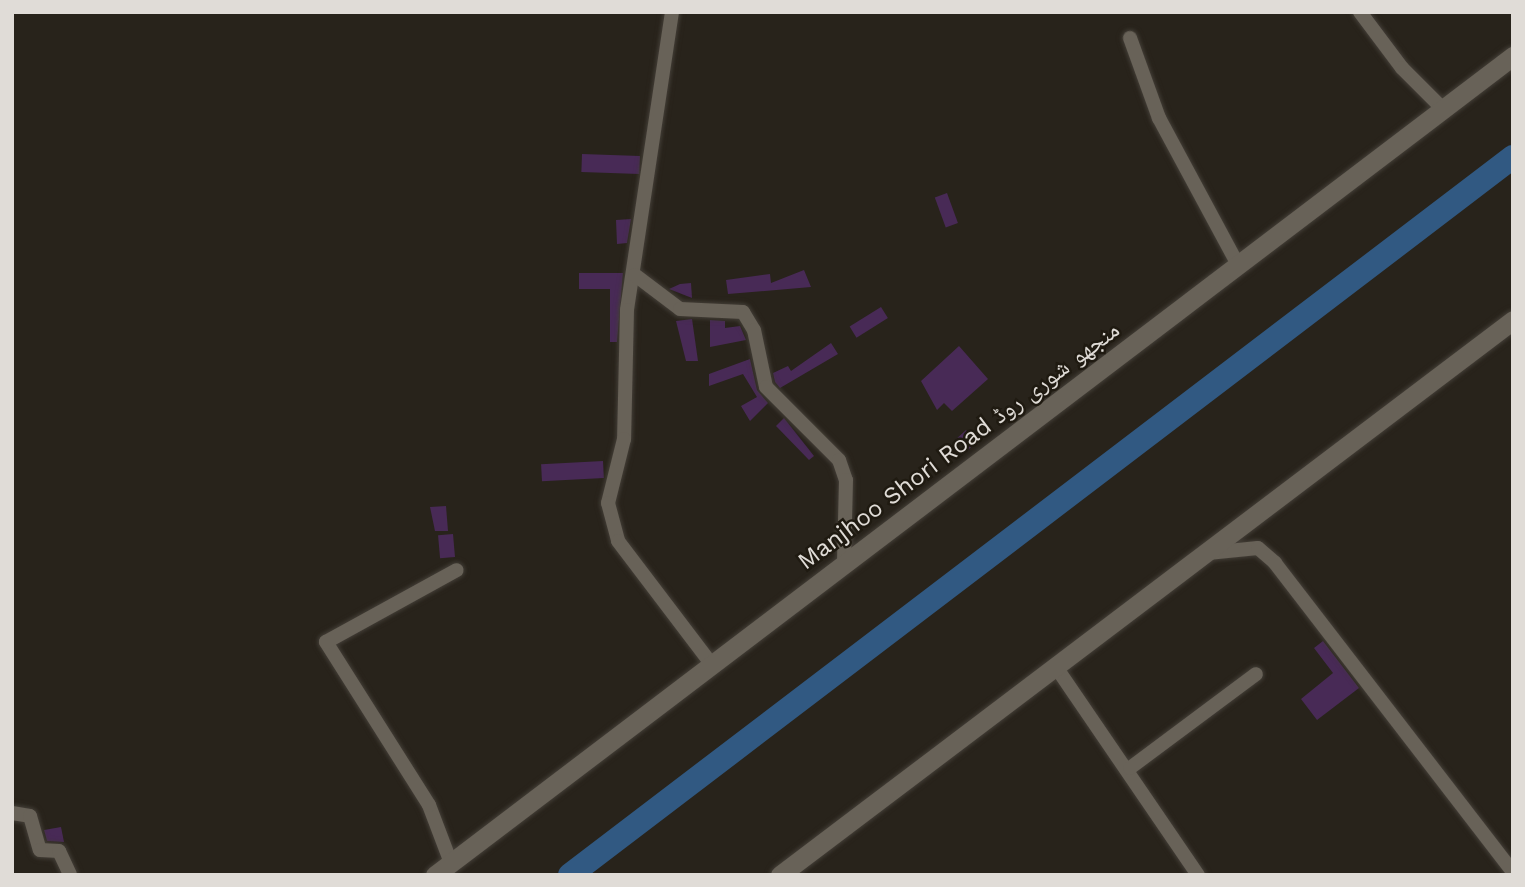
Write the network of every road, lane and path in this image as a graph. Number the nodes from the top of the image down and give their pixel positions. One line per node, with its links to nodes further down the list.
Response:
1 (672, 12): 7 (street)
2 (1360, 12): 5 (street)
3 (1130, 38): 6 (street)
4 (1513, 56): 5 (street, Manjhoo Shori Road منجھو شوری روڈ)
5 (1443, 109): 6 (street, Manjhoo Shori Road منجھو شوری روڈ)
6 (1238, 265): 10 (street, Manjhoo Shori Road منجھو شوری روڈ)
7 (635, 275): 10 (street); 12 (street)
8 (1513, 320): 9 (street)
9 (1204, 555): 13 (street); 18 (street)
10 (844, 564): 12 (street, Manjhoo Shori Road منجھو شوری روڈ)
11 (457, 570): 17 (street)
12 (712, 664): 17 (street, Manjhoo Shori Road منجھو شوری روڈ)
13 (1056, 667): 15 (street); 21 (street)
14 (1256, 674): 15 (street)
15 (1130, 768): 22 (street)
16 (12, 813): 19 (street)
17 (451, 863): 20 (street, Manjhoo Shori Road منجھو شوری روڈ)
18 (1513, 872)
19 (70, 875)
20 (435, 875)
21 (780, 875)
22 (1198, 875)

